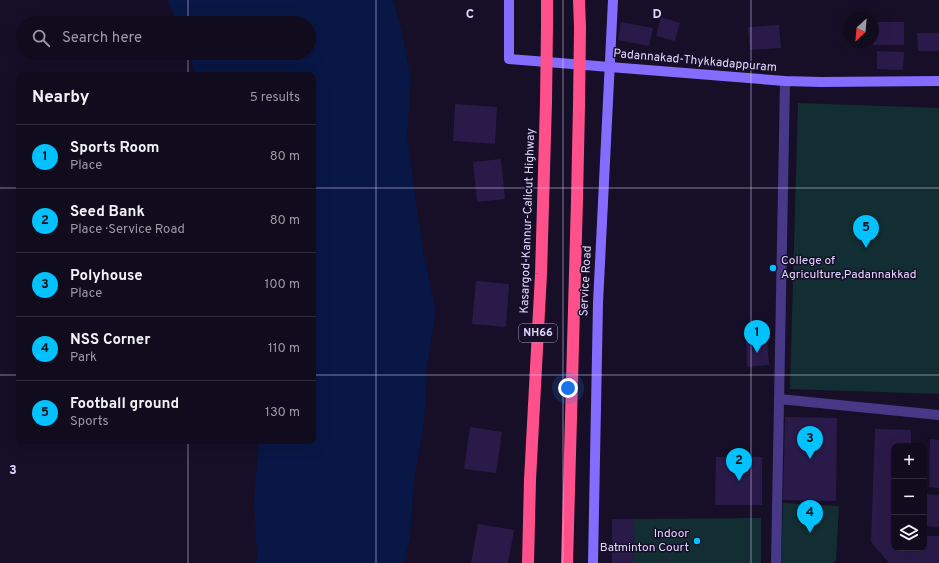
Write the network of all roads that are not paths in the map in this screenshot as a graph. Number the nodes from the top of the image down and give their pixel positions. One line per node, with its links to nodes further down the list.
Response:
1 (509, 0): 5 (street, Padannakad-Thykkadappuram)
2 (547, 0): 10 (highway, Kasargod-Kannur-Calicut Highway / NH66, bridge)
3 (579, 0): 11 (highway, NH66, bridge)
4 (613, 0): 5 (street, Service Road)
5 (610, 66): 6 (street, Padannakad-Thykkadappuram); 12 (street, Service Road)
6 (785, 81): 7 (street, Padannakad-Thykkadappuram); 8 (street)
7 (939, 81)
8 (779, 399): 9 (street); 13 (street)
9 (939, 415)
10 (528, 563)
11 (567, 563)
12 (593, 563)
13 (776, 563)

